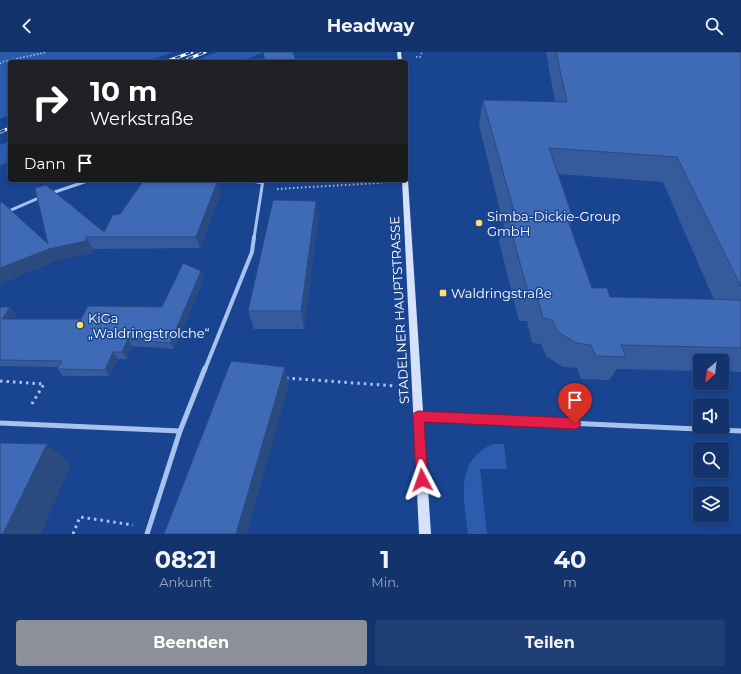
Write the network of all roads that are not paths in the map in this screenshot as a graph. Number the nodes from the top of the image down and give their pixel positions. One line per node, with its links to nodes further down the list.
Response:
1 (84, 182): 4 (street)
2 (262, 182): 7 (street)
3 (405, 182): 5 (main road, STADELNER HAUPTSTRASSE)
4 (0, 215)
5 (418, 416): 8 (street); 10 (main road, STADELNER HAUPTSTRASSE)
6 (0, 423): 7 (street)
7 (180, 431): 9 (street)
8 (741, 431)
9 (147, 534)
10 (425, 534)

